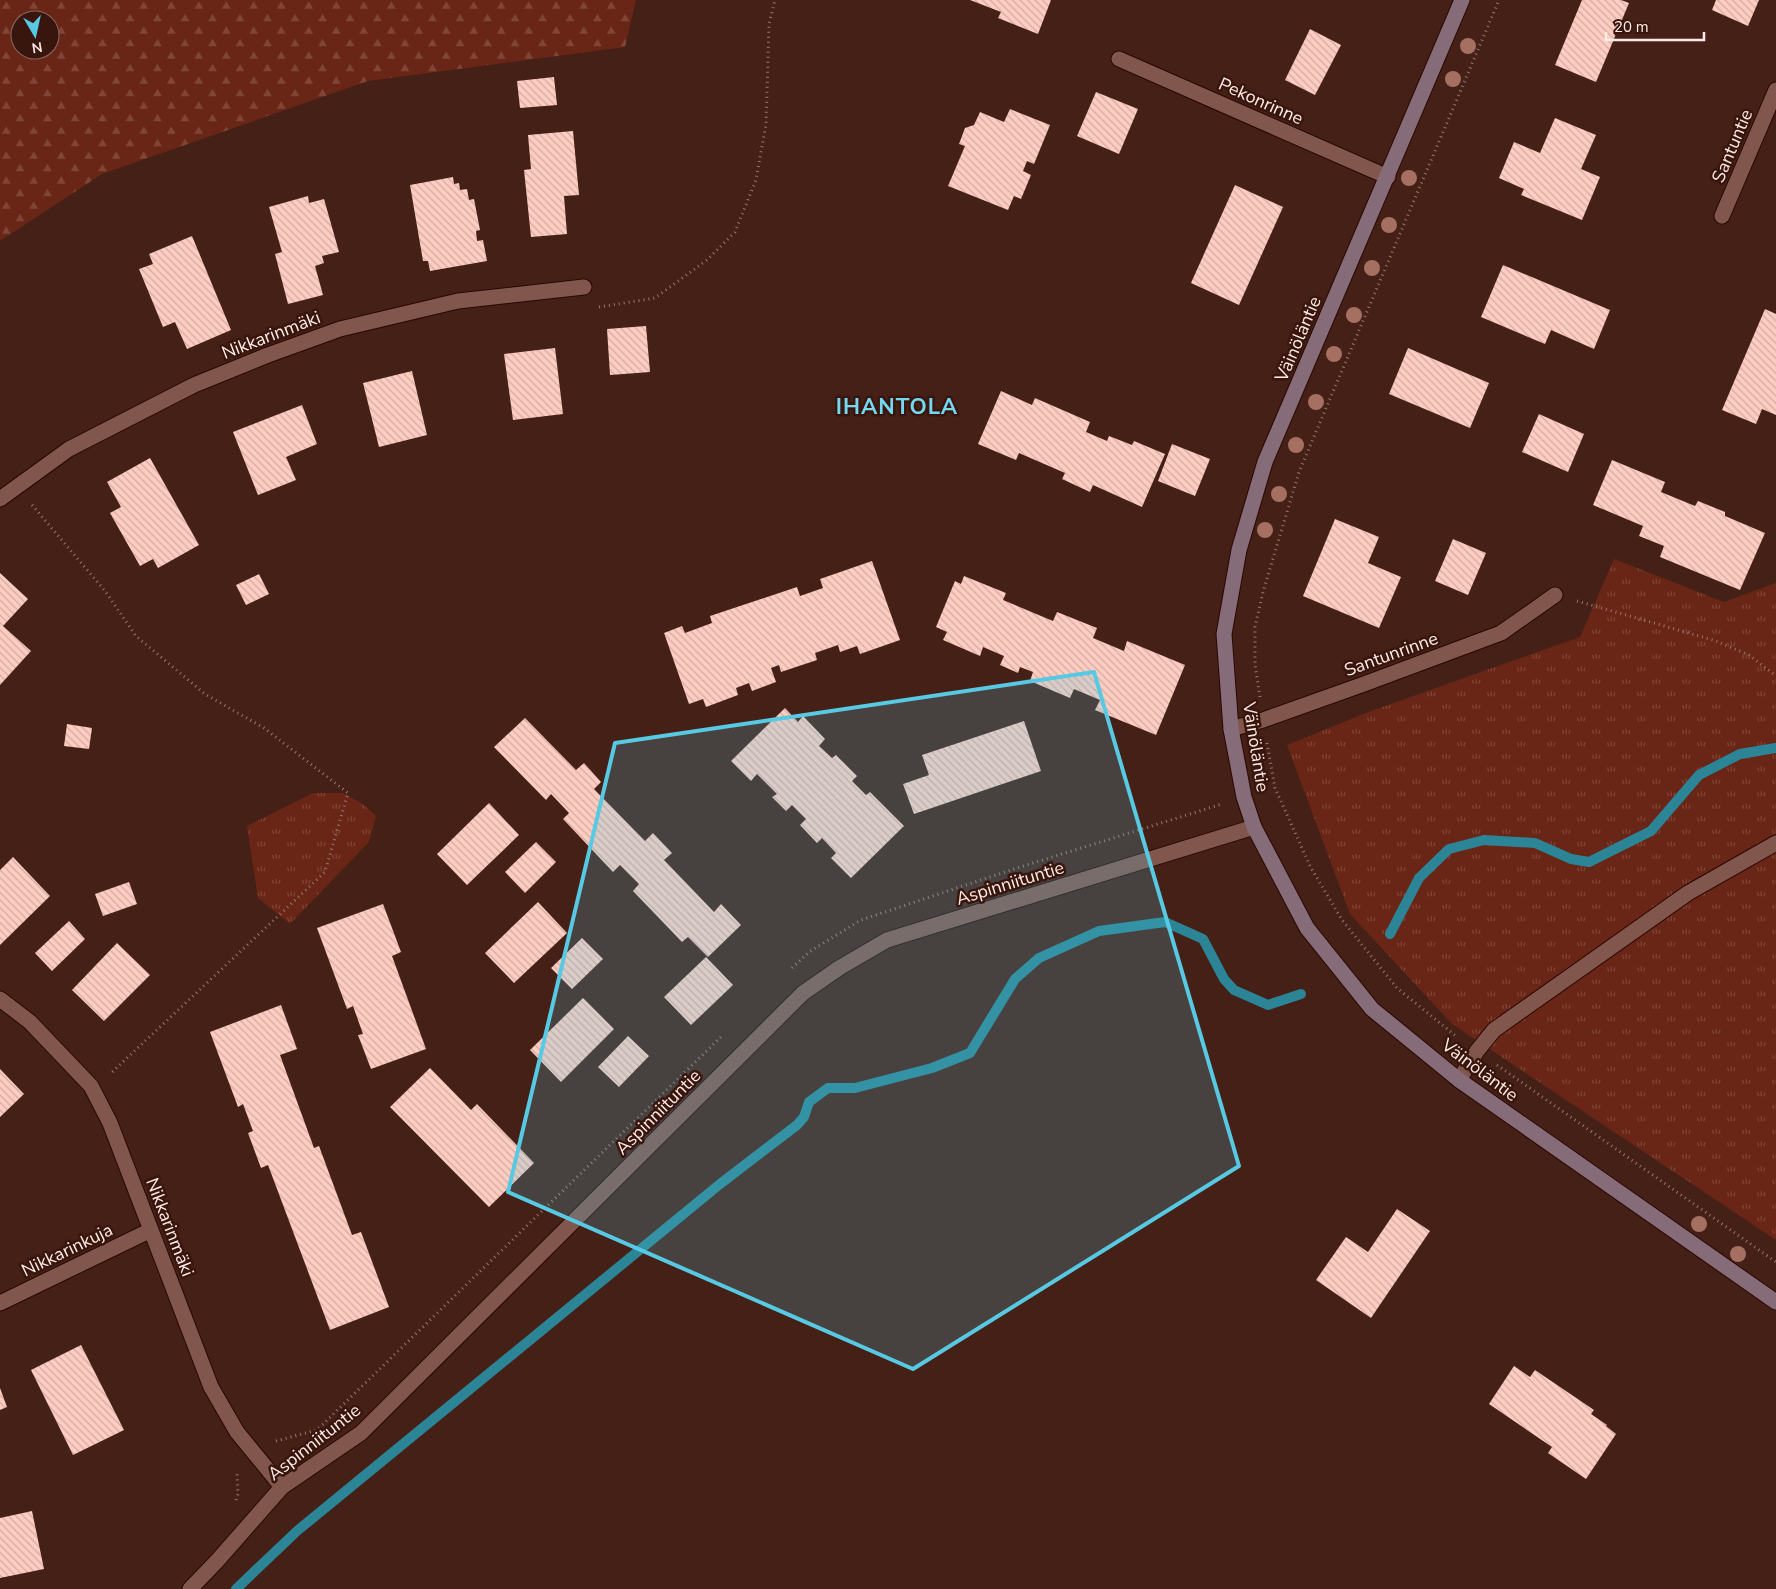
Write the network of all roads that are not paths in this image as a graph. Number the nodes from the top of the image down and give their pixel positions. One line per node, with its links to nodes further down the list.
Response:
1 (1462, 0): 4 (street, Väinöläntie)
2 (1120, 60): 4 (street, Pekonrinne)
3 (1776, 90): 5 (street, Santuntie)
4 (1388, 177): 9 (street, Väinöläntie)
5 (1722, 216)
6 (584, 287): 7 (street, Nikkarinmäki)
7 (0, 499)
8 (1555, 595): 9 (street, Santunrinne)
9 (1231, 729): 10 (street, Väinöläntie)
10 (1254, 827): 13 (street, Väinöläntie); 17 (street, Aspinniituntie)
11 (1776, 843): 13 (street)
12 (0, 999): 14 (street, Nikkarinmäki)
13 (1458, 1080): 15 (street, Väinöläntie)
14 (151, 1230): 16 (street, Nikkarinkuja); 17 (street, Nikkarinmäki)
15 (1776, 1302)
16 (0, 1303)
17 (282, 1487): 18 (street, Aspinniituntie)
18 (190, 1589)

